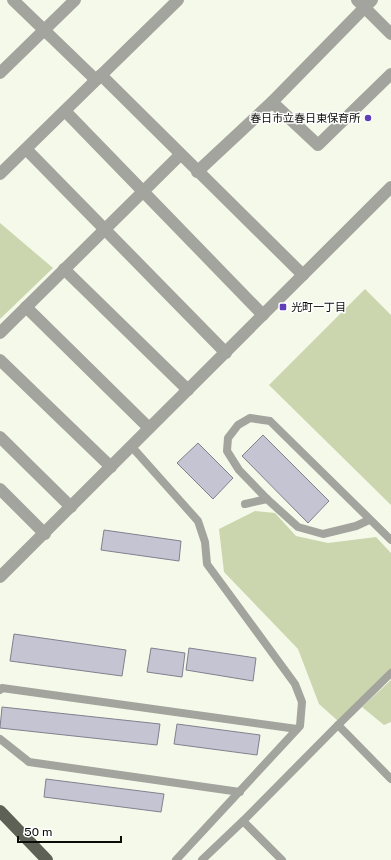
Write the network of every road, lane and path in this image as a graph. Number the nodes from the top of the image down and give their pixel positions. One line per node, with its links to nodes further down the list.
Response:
1 (13, 0): 5 (street)
2 (75, 0): 5 (street)
3 (178, 0): 9 (street)
4 (365, 2): 6 (street); 10 (street)
5 (44, 31): 7 (street); 9 (street)
6 (391, 34)
7 (0, 73)
8 (391, 74): 10 (street)
9 (99, 78): 11 (street); 13 (street)
10 (272, 102): 14 (street)
11 (65, 110): 12 (street); 17 (street)
12 (26, 149): 15 (street); 18 (street)
13 (180, 155): 14 (street); 17 (street)
14 (197, 172): 20 (street)
15 (0, 174)
16 (391, 187): 20 (street)
17 (142, 191): 18 (street); 22 (street)
18 (104, 229): 19 (street); 24 (street)
19 (64, 269): 21 (street); 26 (street)
20 (303, 275): 22 (street)
21 (26, 307): 23 (street); 27 (street)
22 (263, 315): 24 (street)
23 (0, 333)
24 (226, 353): 26 (street)
25 (0, 360): 30 (street)
26 (188, 390): 27 (street)
27 (150, 428): 29 (street)
28 (0, 437): 34 (street)
29 (132, 447): 30 (street); 42 (lane)
30 (111, 467): 34 (street)
31 (0, 489): 36 (street)
32 (267, 499): 33 (lane); 35 (lane); 35 (lane)
33 (245, 504)
34 (71, 507): 36 (street)
35 (369, 520): 37 (lane)
36 (45, 534): 38 (street)
37 (391, 540)
38 (0, 577)
39 (391, 674): 41 (lane)
40 (0, 690): 42 (lane)
41 (338, 726): 44 (lane); 47 (lane)
42 (298, 729): 45 (lane)
43 (0, 739): 45 (lane)
44 (391, 779)
45 (240, 792): 49 (lane)
46 (0, 811): 48 (main road)
47 (243, 821): 50 (lane); 51 (lane)
48 (47, 860)
49 (176, 860)
50 (202, 860)
51 (282, 860)

